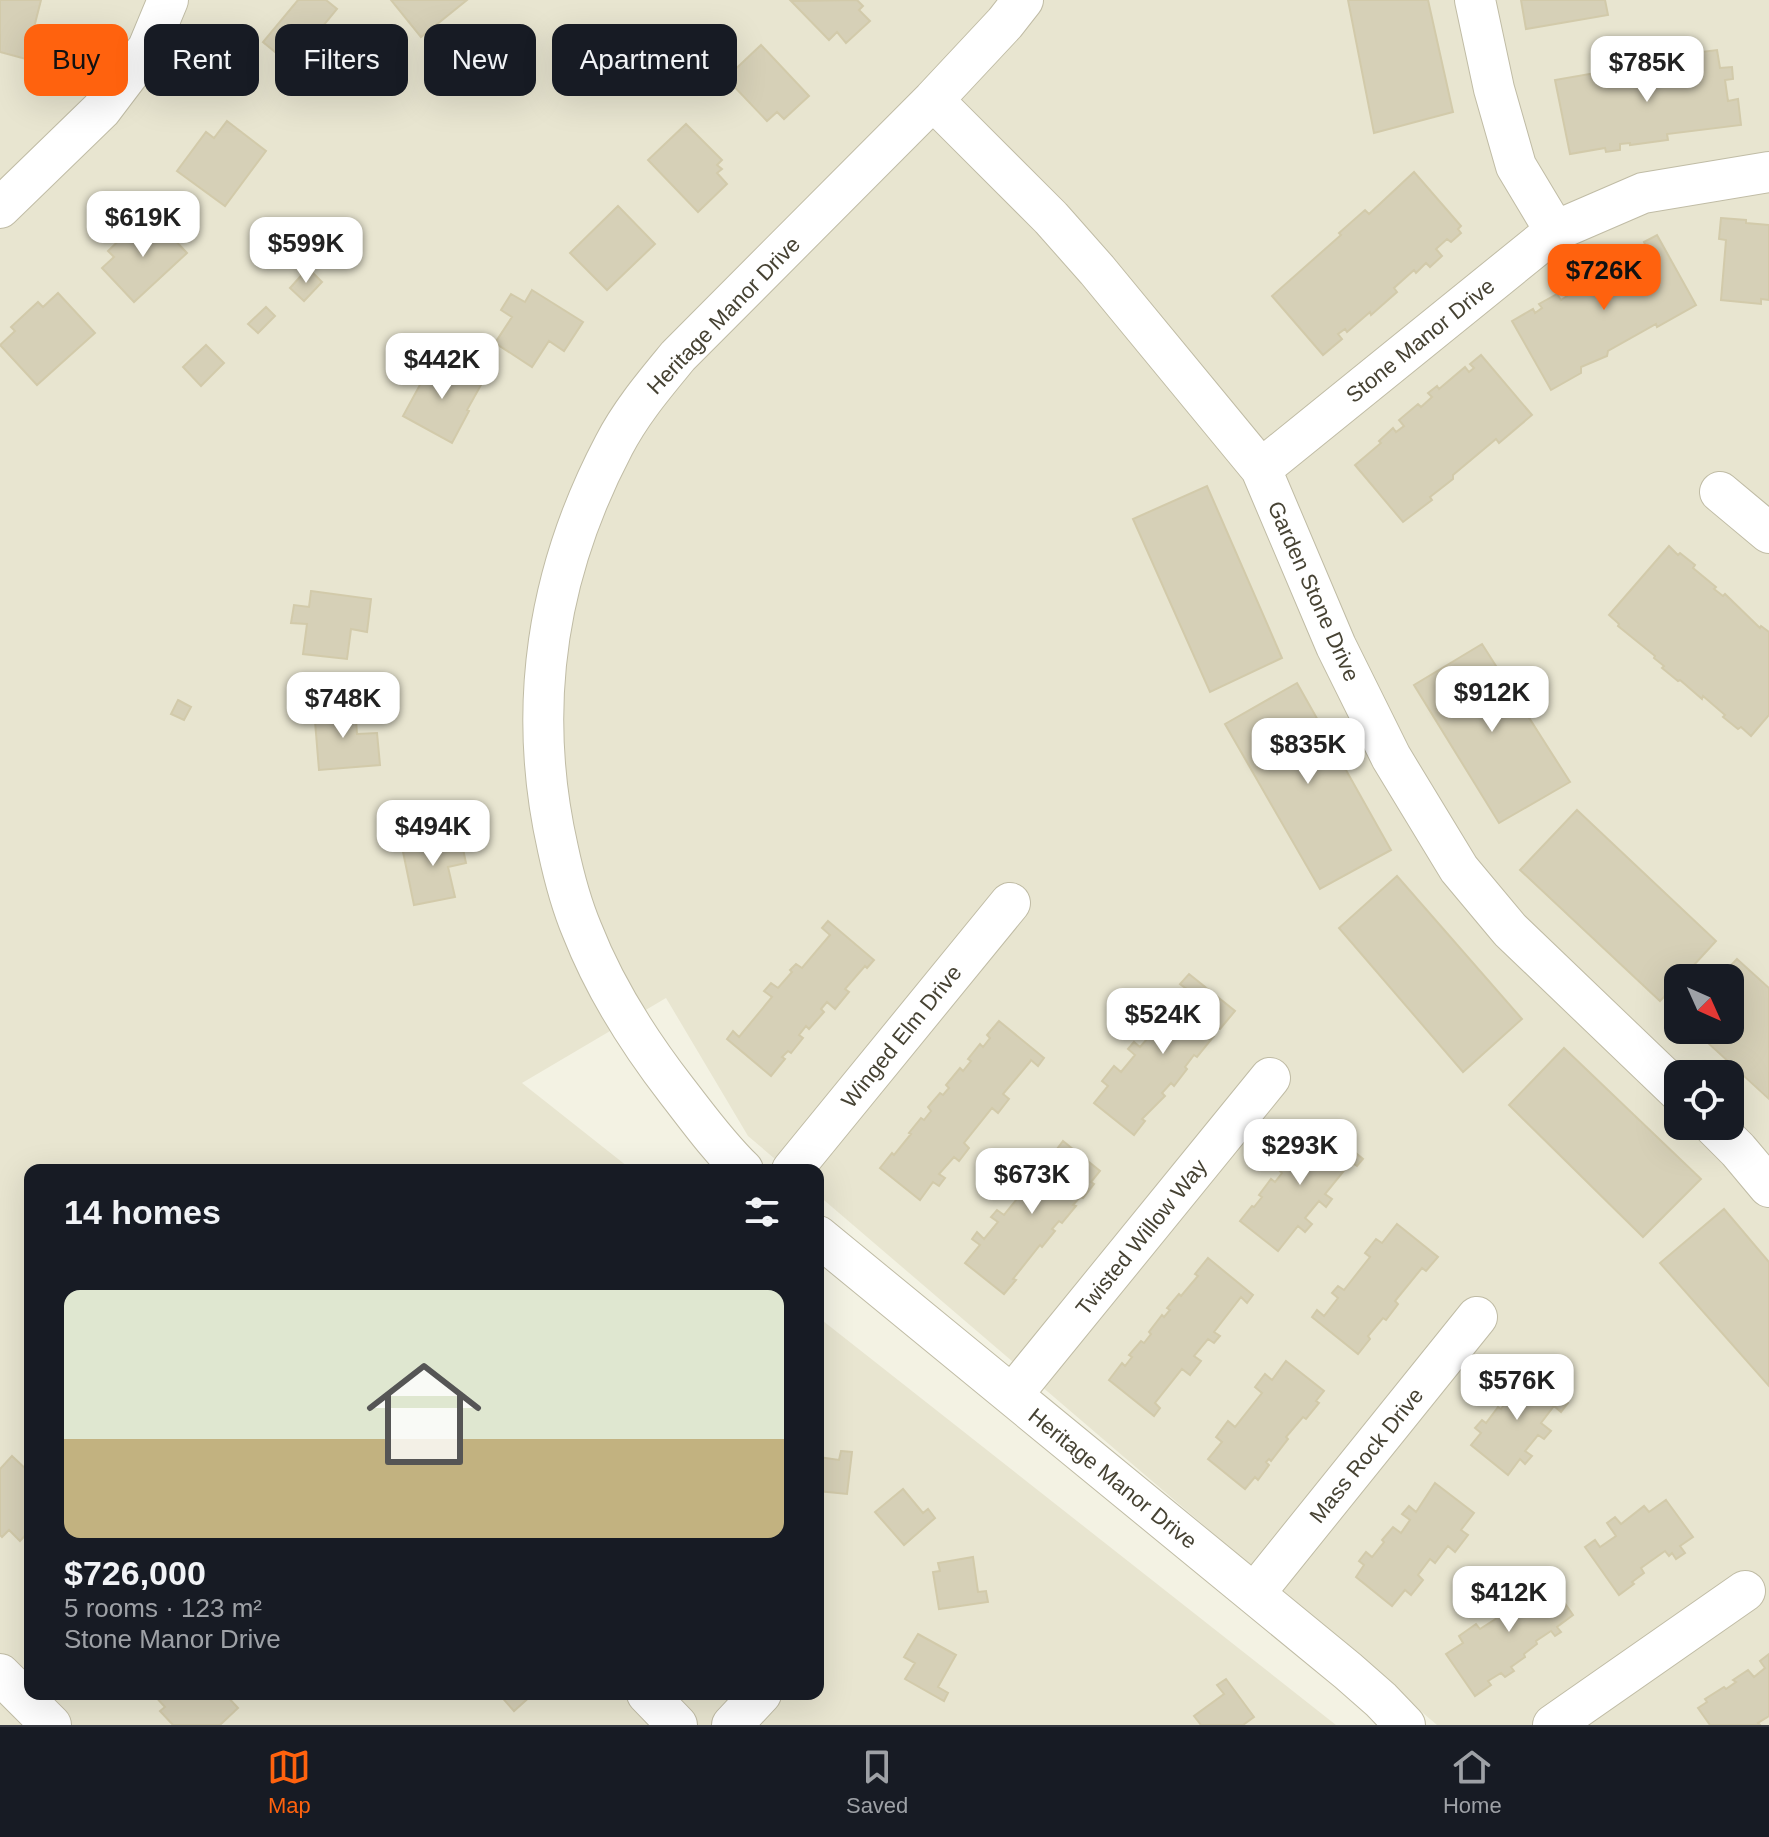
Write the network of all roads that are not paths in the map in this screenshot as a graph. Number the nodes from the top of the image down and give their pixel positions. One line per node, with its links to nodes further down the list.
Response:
1 (168, 0): 6 (street)
2 (1023, 0): 4 (street, Heritage Manor Drive)
3 (1475, 0): 7 (street)
4 (933, 100): 8 (street, Garden Stone Drive); 15 (street, Heritage Manor Drive)
5 (1769, 172): 7 (street, Stone Manor Drive)
6 (0, 208)
7 (1555, 231): 8 (street, Stone Manor Drive)
8 (1261, 469): 13 (street, Garden Stone Drive)
9 (1720, 492): 10 (street)
10 (1769, 533)
11 (1010, 903): 16 (street, Winged Elm Drive)
12 (1270, 1078): 20 (street, Twisted Willow Way)
13 (1664, 1078)
14 (1728, 1140): 17 (street)
15 (725, 1164)
16 (797, 1164)
17 (1769, 1187)
18 (824, 1241): 20 (street, Heritage Manor Drive)
19 (1477, 1317): 22 (street, Mass Rock Drive)
20 (1012, 1395): 22 (street, Heritage Manor Drive)
21 (1745, 1591): 32 (street)
22 (1254, 1594): 28 (street, Heritage Manor Drive)
23 (0, 1674): 24 (street)
24 (24, 1698)
25 (26, 1700): 29 (street)
26 (653, 1700): 30 (street)
27 (755, 1700): 31 (street)
28 (1381, 1717)
29 (51, 1725)
30 (677, 1725)
31 (732, 1725)
32 (1553, 1725)

